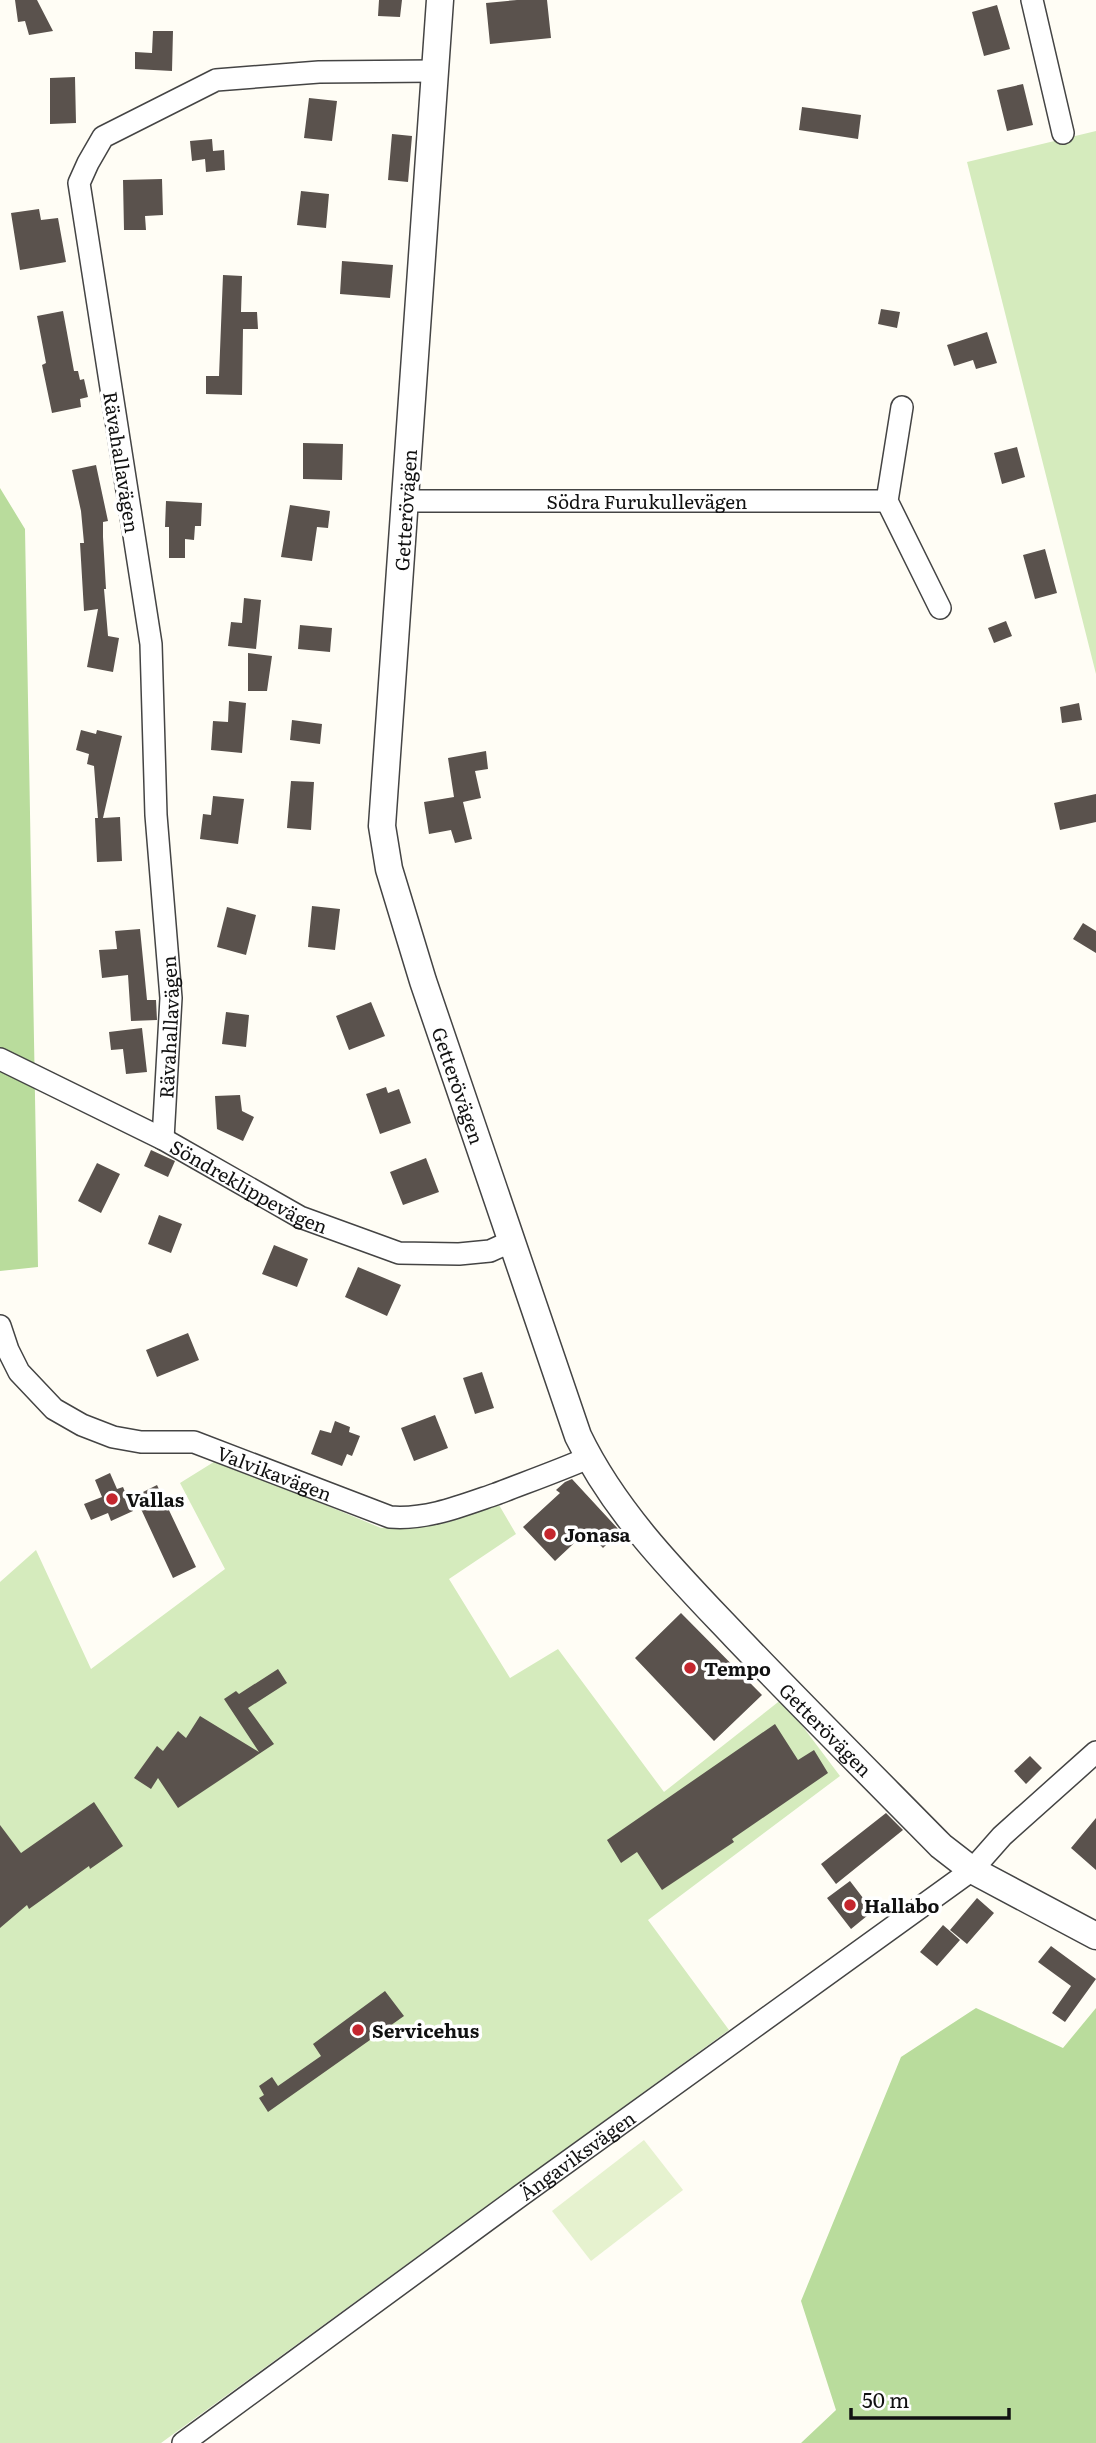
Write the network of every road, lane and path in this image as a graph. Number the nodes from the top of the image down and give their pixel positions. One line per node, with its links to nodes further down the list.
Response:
1 (440, 0): 3 (street, Getterövägen)
2 (1032, 0): 4 (street)
3 (435, 71): 6 (street, Getterövägen); 10 (street, Rävahallavägen)
4 (1063, 133)
5 (902, 407): 7 (street)
6 (405, 501): 7 (street, Södra Furukullevägen); 11 (street, Getterövägen)
7 (887, 501): 8 (street)
8 (940, 608)
9 (0, 1059): 10 (street, Söndreklippevägen)
10 (163, 1139): 11 (street, Söndreklippevägen)
11 (512, 1241): 13 (street, Getterövägen)
12 (0, 1326): 13 (street, Valvikavägen)
13 (588, 1458): 15 (street, Getterövägen)
14 (1096, 1752): 15 (street, Ängaviksvägen)
15 (972, 1870): 16 (street, Getterövägen); 17 (street, Ängaviksvägen)
16 (1096, 1936)
17 (183, 2443)

